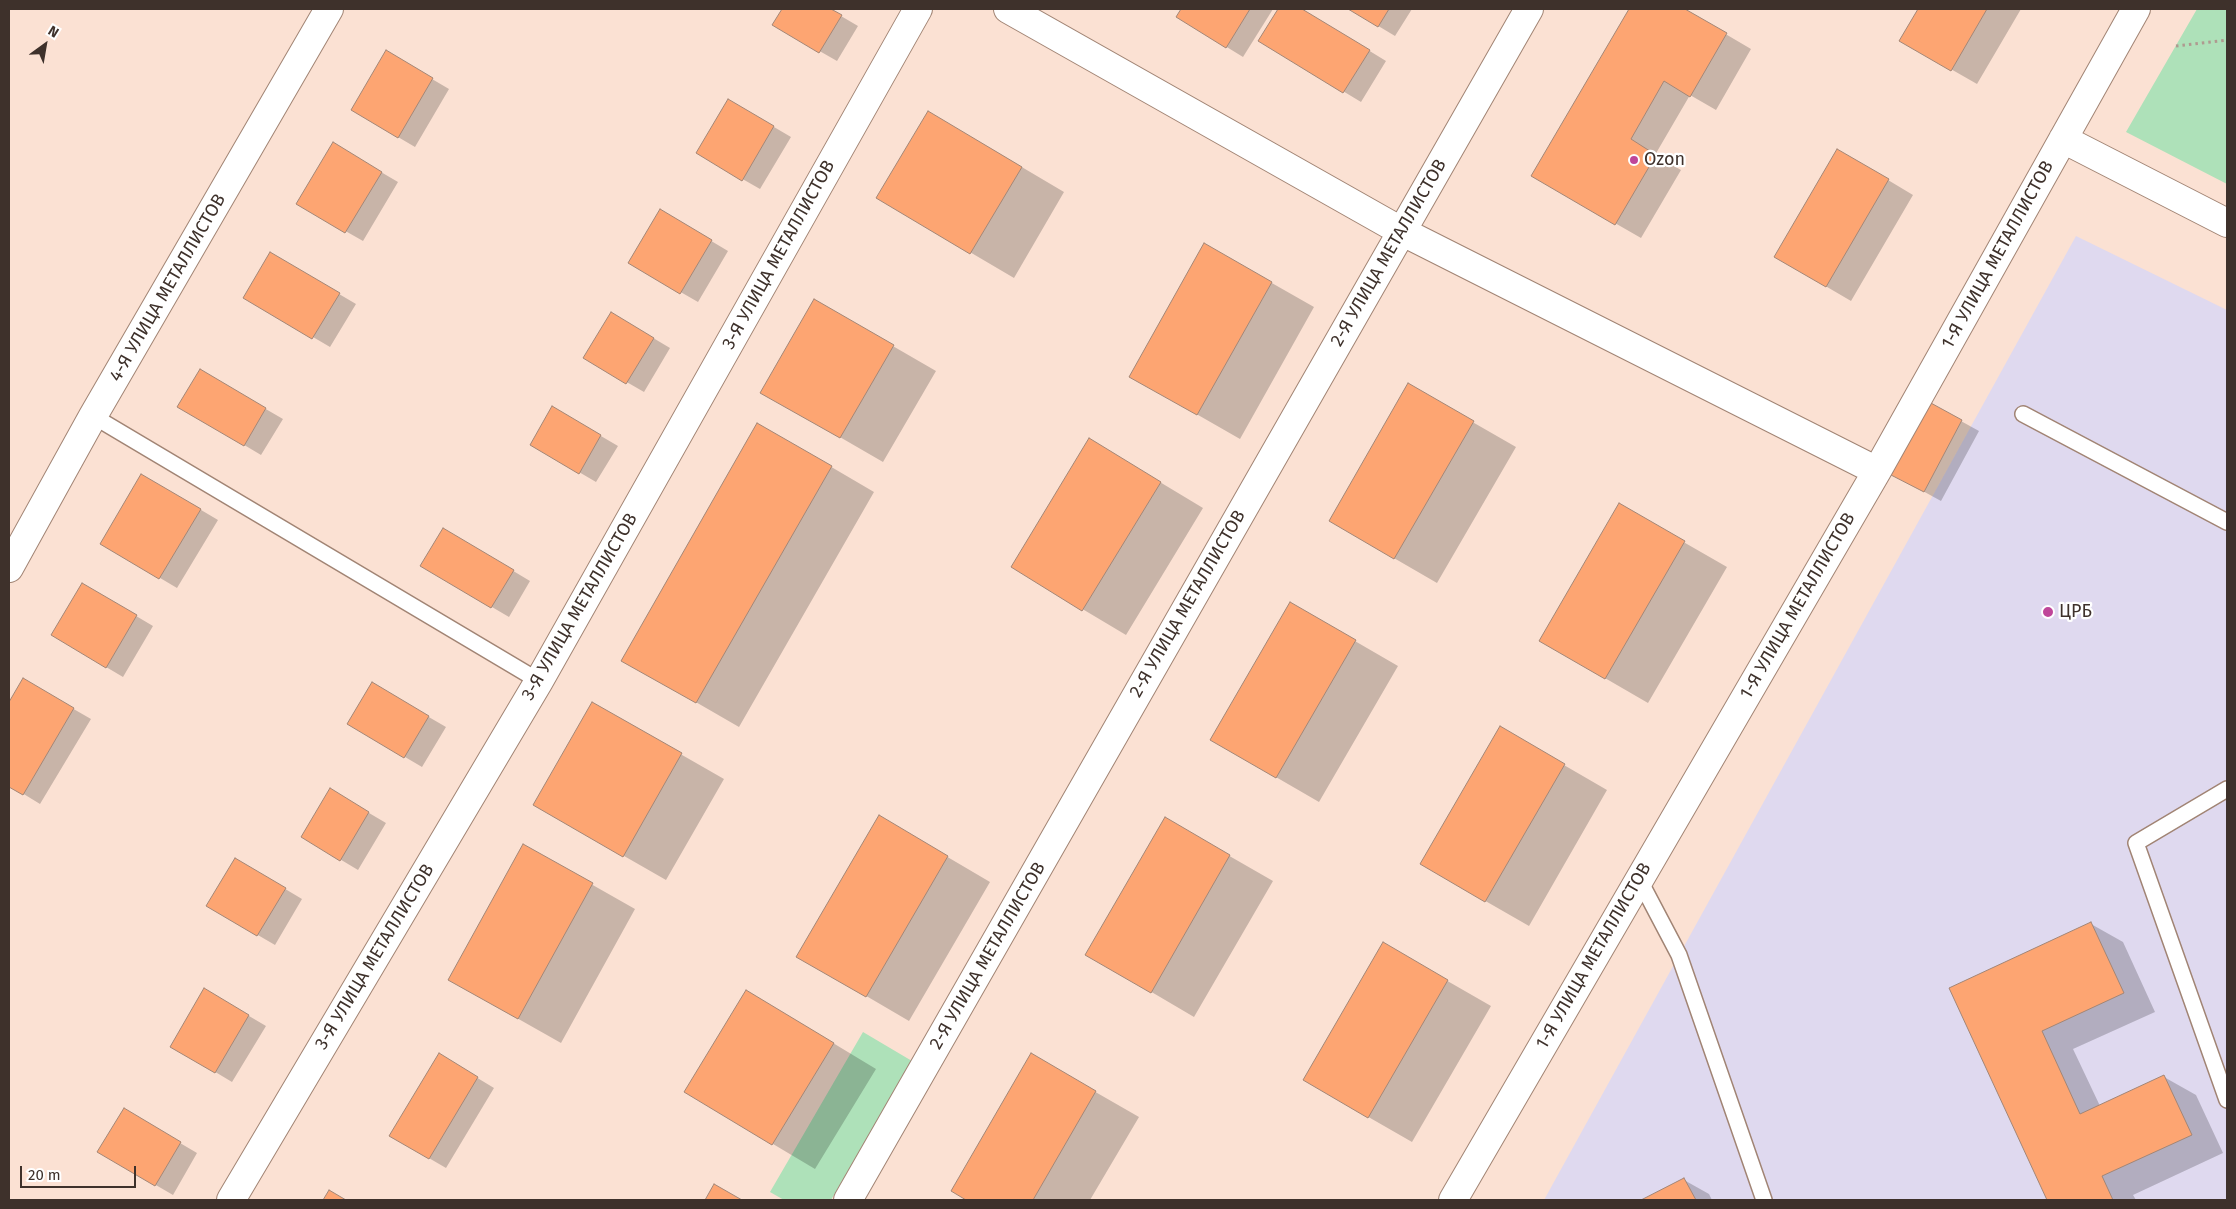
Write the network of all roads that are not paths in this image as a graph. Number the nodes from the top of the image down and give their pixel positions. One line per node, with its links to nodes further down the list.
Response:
1 (329, 9): 10 (street, 4-Я УЛИЦА МЕТАЛЛИСТОВ)
2 (918, 9): 14 (street, 3-Я УЛИЦА МЕТАЛЛИСТОВ)
3 (1008, 9): 8 (street)
4 (1529, 9): 8 (street, 2-Я УЛИЦА МЕТАЛЛИСТОВ)
5 (2136, 9): 6 (street, 1-Я УЛИЦА МЕТАЛЛИСТОВ)
6 (2063, 140): 7 (street); 11 (street, 1-Я УЛИЦА МЕТАЛЛИСТОВ)
7 (2227, 223)
8 (1401, 231): 11 (street); 19 (street, 2-Я УЛИЦА МЕТАЛЛИСТОВ)
9 (2023, 414): 12 (lane)
10 (93, 416): 13 (street, 4-Я УЛИЦА МЕТАЛЛИСТОВ); 14 (lane)
11 (1877, 470): 16 (street, 1-Я УЛИЦА МЕТАЛЛИСТОВ)
12 (2227, 522)
13 (9, 568)
14 (539, 681): 18 (street, 3-Я УЛИЦА МЕТАЛЛИСТОВ)
15 (2227, 789): 17 (lane)
16 (1639, 878): 20 (street, 1-Я УЛИЦА МЕТАЛЛИСТОВ); 21 (lane)
17 (2227, 1100)
18 (231, 1200)
19 (848, 1200)
20 (1453, 1200)
21 (1764, 1200)

